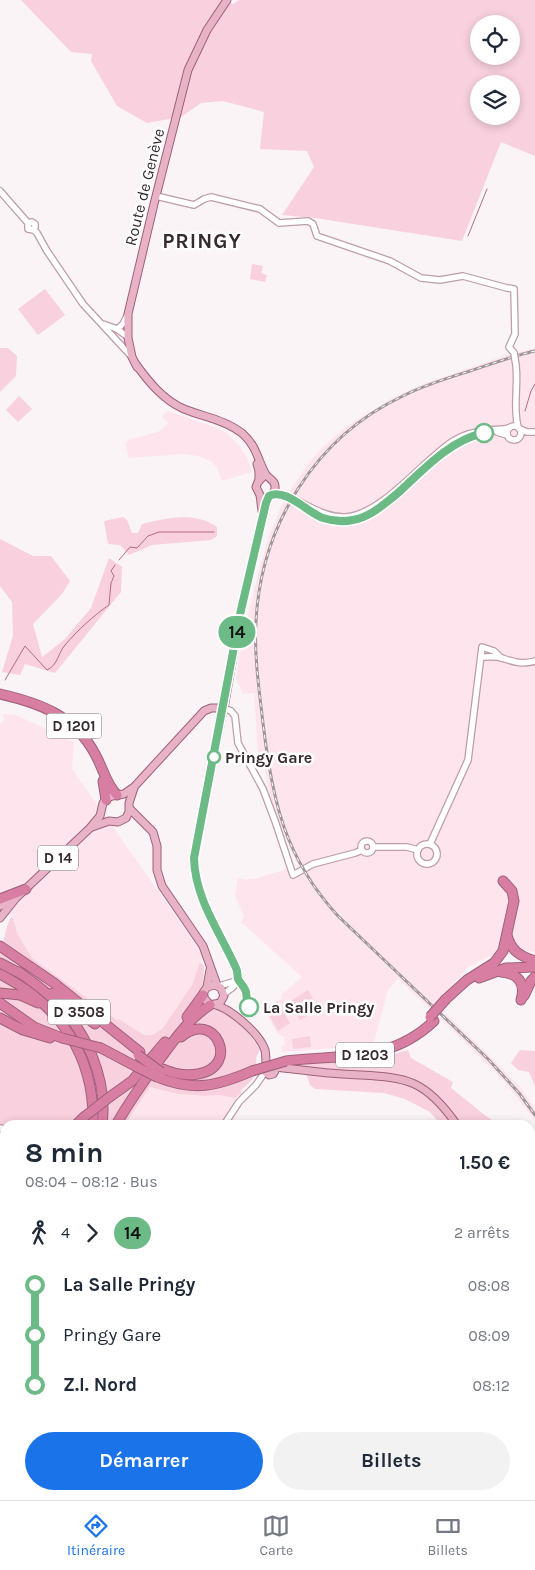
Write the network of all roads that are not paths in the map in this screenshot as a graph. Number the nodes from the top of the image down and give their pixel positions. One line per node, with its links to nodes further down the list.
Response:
1 (222, 0): 3 (main road, Route de Genève)
2 (227, 0): 3 (main road, Route de Genève)
3 (212, 22): 5 (main road, Route de Genève)
4 (0, 192): 6 (street)
5 (156, 196): 7 (main road, Route de Genève); 12 (street)
6 (91, 313): 8 (street); 9 (street)
7 (128, 314): 8 (street); 10 (main road, Route de Genève)
8 (117, 329): 10 (street)
9 (111, 335): 10 (street); 11 (street)
10 (128, 336): 11 (main road, Route de Genève)
11 (133, 360): 16 (main road, Route de Genève); 17 (main road, Route de Genève)
12 (513, 429): 13 (street); 15 (street); 15 (street); 18 (street)
13 (527, 432): 14 (street); 15 (street)
14 (535, 432)
15 (520, 436)
16 (268, 478): 17 (main road); 18 (main road, Route de Genève)
17 (259, 480): 19 (main road, Route de Genève)
18 (272, 492): 19 (main road); 20 (main road, Route de Genève)
19 (260, 495): 20 (main road, Route de Genève)
20 (262, 522): 25 (main road, Route de Genève)
21 (481, 656): 22 (street); 22 (street); 35 (street)
22 (501, 658): 23 (street)
23 (535, 661)
24 (0, 696): 27 (highway, D 1201); 28 (highway, D 1201)
25 (224, 708): 26 (main road); 36 (street); 56 (street)
26 (134, 787): 27 (main road); 29 (main road)
27 (118, 795): 28 (main road); 29 (main road)
28 (106, 800): 30 (main road)
29 (129, 806): 31 (main road); 33 (main road)
30 (102, 810): 32 (main road); 34 (main road, D 14)
31 (124, 820): 32 (main road); 33 (main road)
32 (109, 821): 34 (main road, D 14)
33 (144, 822): 49 (main road)
34 (90, 828): 38 (main road, D 14)
35 (430, 844): 36 (street); 36 (street)
36 (418, 850)
37 (502, 881): 43 (highway)
38 (26, 889): 39 (main road, D 14); 40 (highway)
39 (16, 898): 41 (main road, D 14); 42 (main road, D 14)
40 (0, 899)
41 (0, 906)
42 (0, 922)
43 (506, 932): 46 (highway); 54 (highway)
44 (0, 937): 50 (highway)
45 (0, 946): 50 (highway)
46 (535, 962): 54 (highway, D 1203)
47 (0, 963): 51 (highway, D 3508)
48 (535, 967): 52 (highway, D 1203)
49 (210, 968): 57 (main road); 58 (main road)
50 (38, 971): 68 (highway)
51 (19, 972): 68 (highway, D 3508); 76 (highway)
52 (495, 972): 55 (highway); 62 (highway, D 1203)
53 (0, 974): 67 (highway)
54 (476, 974): 62 (highway, D 1203)
55 (535, 976)
56 (238, 980): 58 (street); 61 (street)
57 (207, 986): 58 (main road); 60 (main road)
58 (218, 986): 61 (main road)
59 (0, 993): 67 (highway)
60 (203, 995): 64 (main road); 74 (highway, bridge)
61 (224, 995): 64 (main road); 65 (main road)
62 (448, 1001): 70 (highway, D 1203, bridge)
63 (0, 1002): 67 (highway, D 3508)
64 (213, 1005): 65 (main road); 69 (highway)
65 (234, 1015): 72 (main road)
66 (0, 1018): 67 (highway)
67 (64, 1037): 71 (highway, D 3508, bridge); 75 (highway)
68 (139, 1054): 73 (highway, D 1203, bridge)
69 (163, 1055): 73 (highway); 77 (highway)
70 (286, 1063): 72 (main road); 73 (highway, D 1203, bridge); 79 (main road)
71 (135, 1066): 73 (highway, D 1203, bridge)
72 (270, 1070): 78 (street)
73 (161, 1073)
74 (80, 1120)
75 (93, 1120)
76 (102, 1120)
77 (119, 1120)
78 (227, 1120)
79 (453, 1120)

